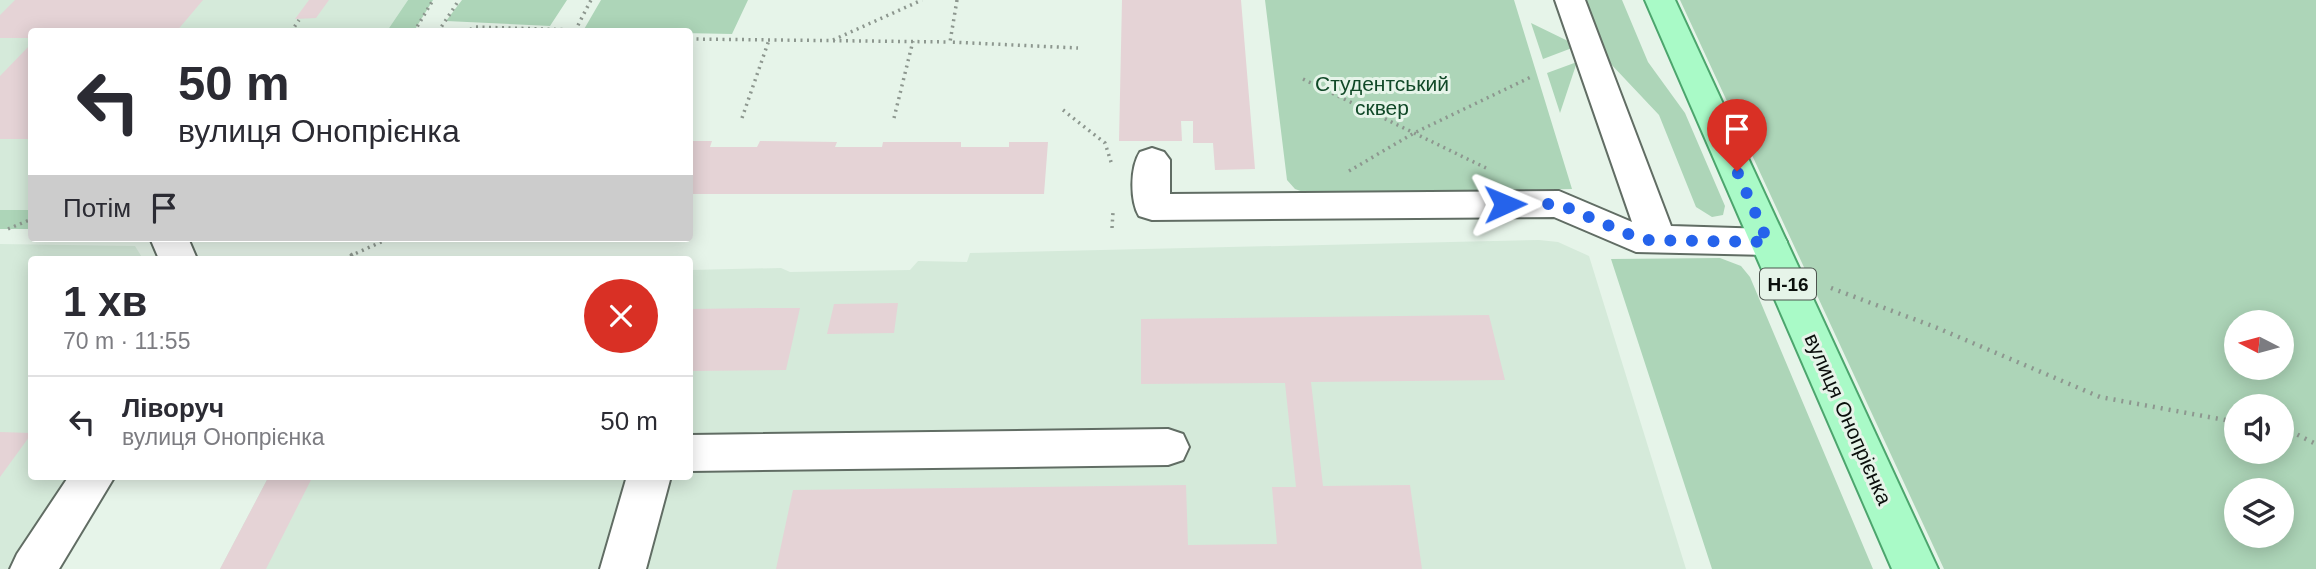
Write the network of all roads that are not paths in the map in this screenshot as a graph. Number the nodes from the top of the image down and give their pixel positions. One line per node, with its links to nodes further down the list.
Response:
1 (1570, 0): 4 (street)
2 (1660, 0): 5 (main road, вулиця Онопрієнка / Н-16)
3 (1152, 160): 4 (street)
4 (1657, 240): 5 (street)
5 (1775, 256): 12 (main road, вулиця Онопрієнка / Н-16)
6 (1168, 447): 7 (street)
7 (693, 453)
8 (90, 480): 10 (street)
9 (648, 480): 11 (street)
10 (33, 569)
11 (622, 569)
12 (1915, 569)

